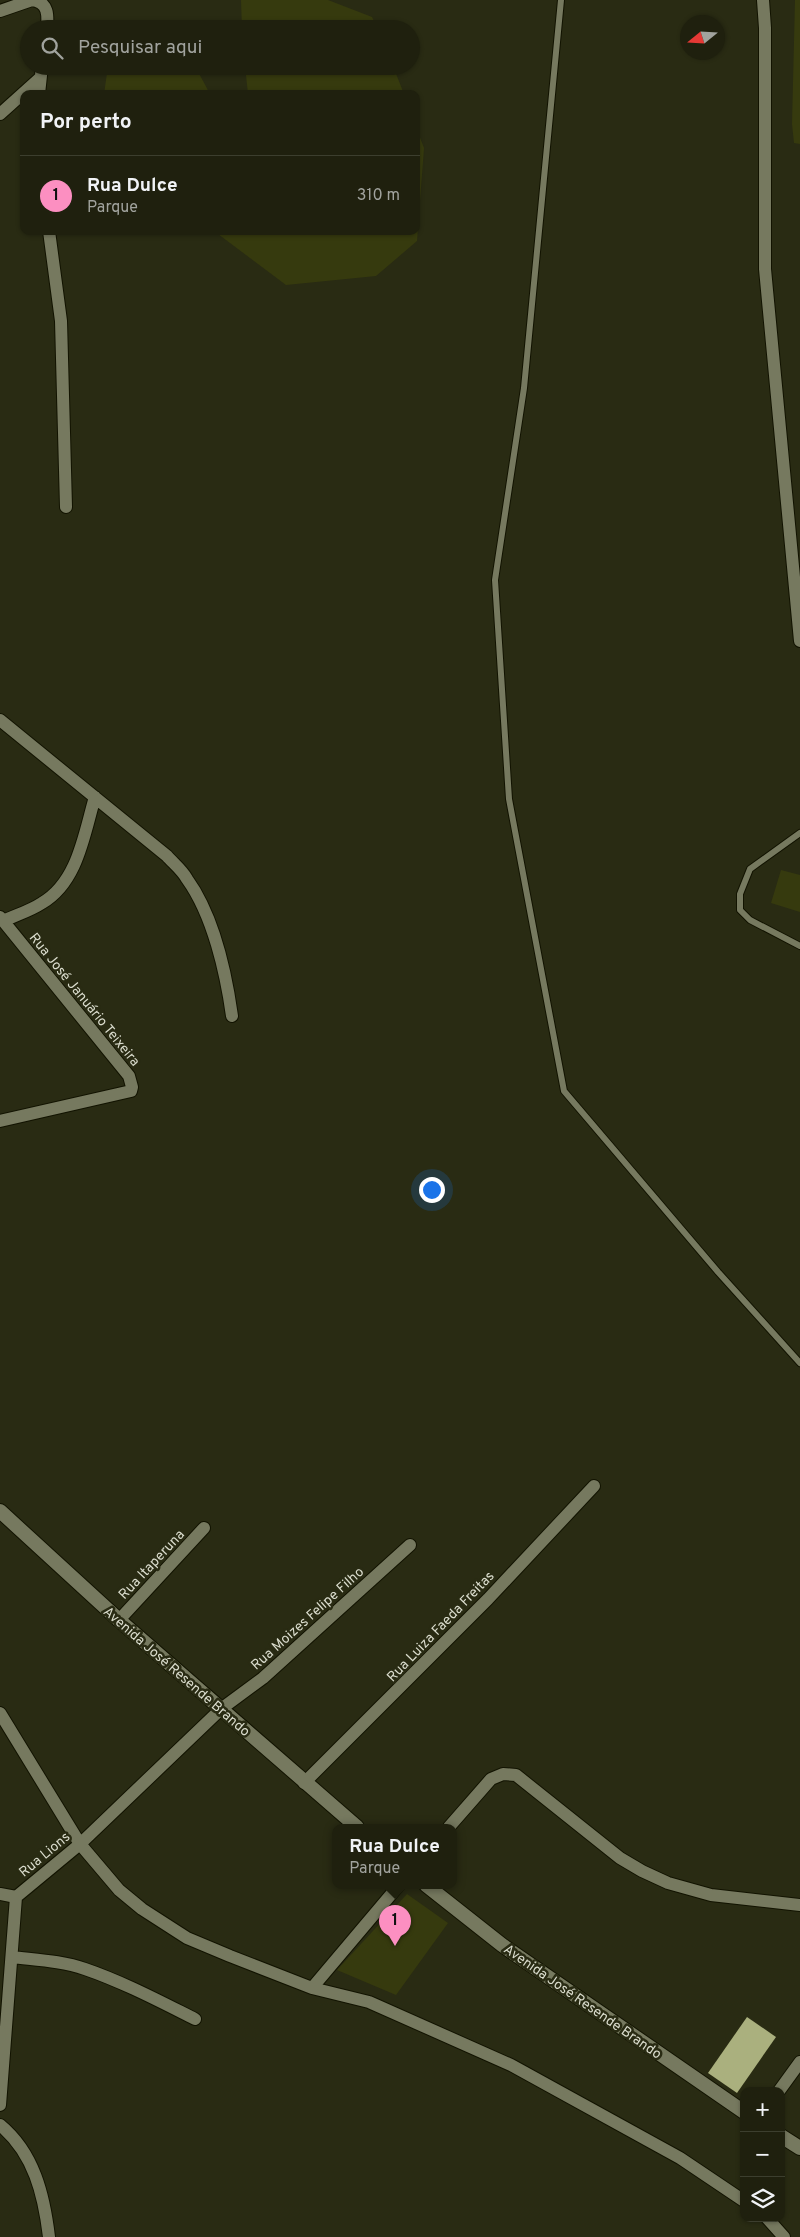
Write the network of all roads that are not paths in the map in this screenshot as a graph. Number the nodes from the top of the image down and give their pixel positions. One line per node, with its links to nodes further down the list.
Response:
1 (32, 0): 4 (street); 5 (street)
2 (561, 0): 22 (lane)
3 (763, 0): 14 (street)
4 (0, 11)
5 (47, 20)
6 (39, 75): 8 (street)
7 (41, 75): 9 (street)
8 (24, 90)
9 (39, 90)
10 (20, 94): 11 (street)
11 (0, 114)
12 (50, 235): 13 (street)
13 (66, 507)
14 (800, 640)
15 (0, 720): 16 (street)
16 (95, 797): 18 (street); 20 (street)
17 (800, 834): 19 (lane)
18 (2, 919): 21 (street, Rua José Januário Teixeira)
19 (800, 946)
20 (232, 1016)
21 (0, 1121)
22 (800, 1363)
23 (594, 1486): 30 (street, Rua Luiza Faeda Freitas)
24 (0, 1511): 27 (street, Avenida José Resende Brando)
25 (204, 1528): 27 (street, Rua Itaperuna)
26 (410, 1545): 28 (street, Rua Moizes Felipe Filho)
27 (119, 1620): 28 (street, Avenida José Resende Brando)
28 (221, 1709): 30 (street, Avenida José Resende Brando); 33 (street, Rua Lions)
29 (0, 1713): 33 (street)
30 (304, 1783): 31 (street, Avenida José Resende Brando)
31 (353, 1824)
32 (452, 1824): 38 (street)
33 (80, 1844): 37 (street, Rua Lions); 40 (street)
34 (396, 1889): 40 (street)
35 (431, 1889): 45 (street, Avenida José Resende Brando)
36 (0, 1894): 37 (street)
37 (16, 1897): 39 (street, Rua Lions)
38 (800, 1905)
39 (12, 1956): 41 (street); 44 (street, Rua Lions)
40 (312, 1988): 49 (street)
41 (195, 2019)
42 (800, 2062): 43 (street)
43 (782, 2087)
44 (0, 2105)
45 (740, 2109)
46 (0, 2125): 51 (street)
47 (785, 2139): 48 (street)
48 (800, 2148)
49 (740, 2198)
50 (771, 2222): 52 (street)
51 (49, 2237)
52 (784, 2237)

